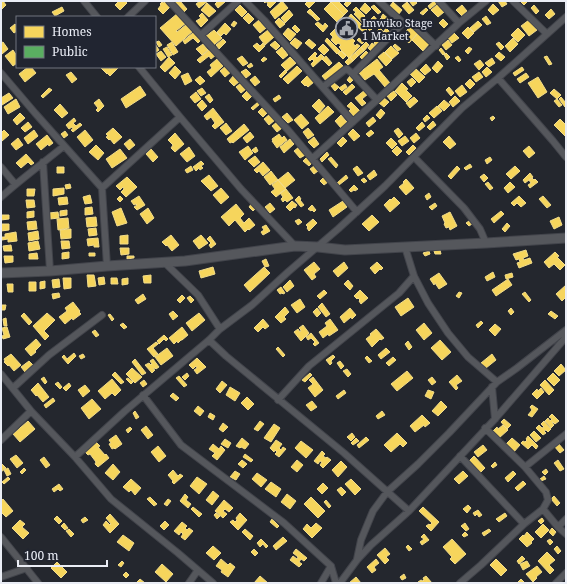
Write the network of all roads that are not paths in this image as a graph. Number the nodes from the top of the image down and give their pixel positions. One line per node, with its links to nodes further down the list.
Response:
1 (84, 1): 10 (street)
2 (145, 1): 11 (street)
3 (169, 1): 16 (street)
4 (238, 1): 16 (street)
5 (245, 1): 22 (street)
6 (379, 1): 13 (street)
7 (439, 1): 14 (street)
8 (486, 1): 14 (street)
9 (513, 1): 15 (street)
10 (96, 16)
11 (129, 16)
12 (566, 17): 15 (street)
13 (403, 23): 17 (street); 20 (street)
14 (459, 23): 17 (street)
15 (547, 34): 21 (street)
16 (201, 35): 29 (street)
17 (436, 46): 23 (street)
18 (140, 68): 24 (street)
19 (1, 73): 26 (street)
20 (352, 74): 22 (street); 23 (street)
21 (498, 78): 27 (street); 28 (street)
22 (323, 87): 25 (street)
23 (378, 100): 25 (street)
24 (180, 117): 33 (street); 38 (street)
25 (353, 122): 29 (street)
26 (64, 146): 30 (street); 33 (street)
27 (414, 156): 35 (street); 37 (street)
28 (566, 157)
29 (313, 158): 35 (street)
30 (44, 162): 32 (street); 43 (street)
31 (1, 167): 32 (street)
32 (15, 184): 34 (street)
33 (102, 188): 42 (street)
34 (1, 197)
35 (357, 212): 39 (street)
36 (566, 238): 37 (main road)
37 (486, 243): 40 (main road)
38 (295, 246): 39 (main road); 41 (main road)
39 (318, 247): 40 (main road); 47 (street)
40 (405, 247): 45 (street)
41 (164, 262): 42 (main road); 47 (street)
42 (107, 266): 43 (main road)
43 (50, 271): 44 (main road)
44 (1, 273)
45 (414, 276): 52 (street); 55 (street)
46 (102, 315): 53 (street)
47 (220, 329): 50 (street)
48 (566, 330): 52 (street)
49 (566, 337): 57 (street)
50 (209, 340): 54 (street); 55 (street)
51 (1, 374): 53 (street)
52 (494, 384): 57 (street); 64 (street)
53 (14, 388): 56 (street)
54 (143, 396): 62 (street); 73 (street)
55 (278, 400): 64 (street)
56 (31, 411): 60 (street); 62 (street)
57 (495, 419): 58 (street)
58 (485, 428): 61 (street); 63 (street)
59 (565, 437): 63 (street)
60 (1, 440)
61 (460, 456): 66 (street); 68 (street)
62 (75, 457): 75 (street)
63 (525, 467): 65 (street)
64 (387, 492): 66 (street); 72 (street)
65 (543, 509): 68 (street); 69 (street)
66 (409, 511): 72 (street)
67 (566, 519): 69 (street)
68 (524, 524): 84 (street)
69 (558, 527): 70 (street)
70 (566, 534)
71 (1, 537): 74 (street)
72 (357, 560): 83 (street)
73 (331, 566): 81 (street); 82 (street)
74 (26, 568): 77 (street); 78 (street)
75 (198, 570): 79 (street); 80 (street)
76 (566, 573): 85 (street)
77 (1, 577)
78 (38, 583)
79 (189, 583)
80 (213, 583)
81 (321, 583)
82 (336, 583)
83 (340, 583)
84 (460, 583)
85 (556, 583)

